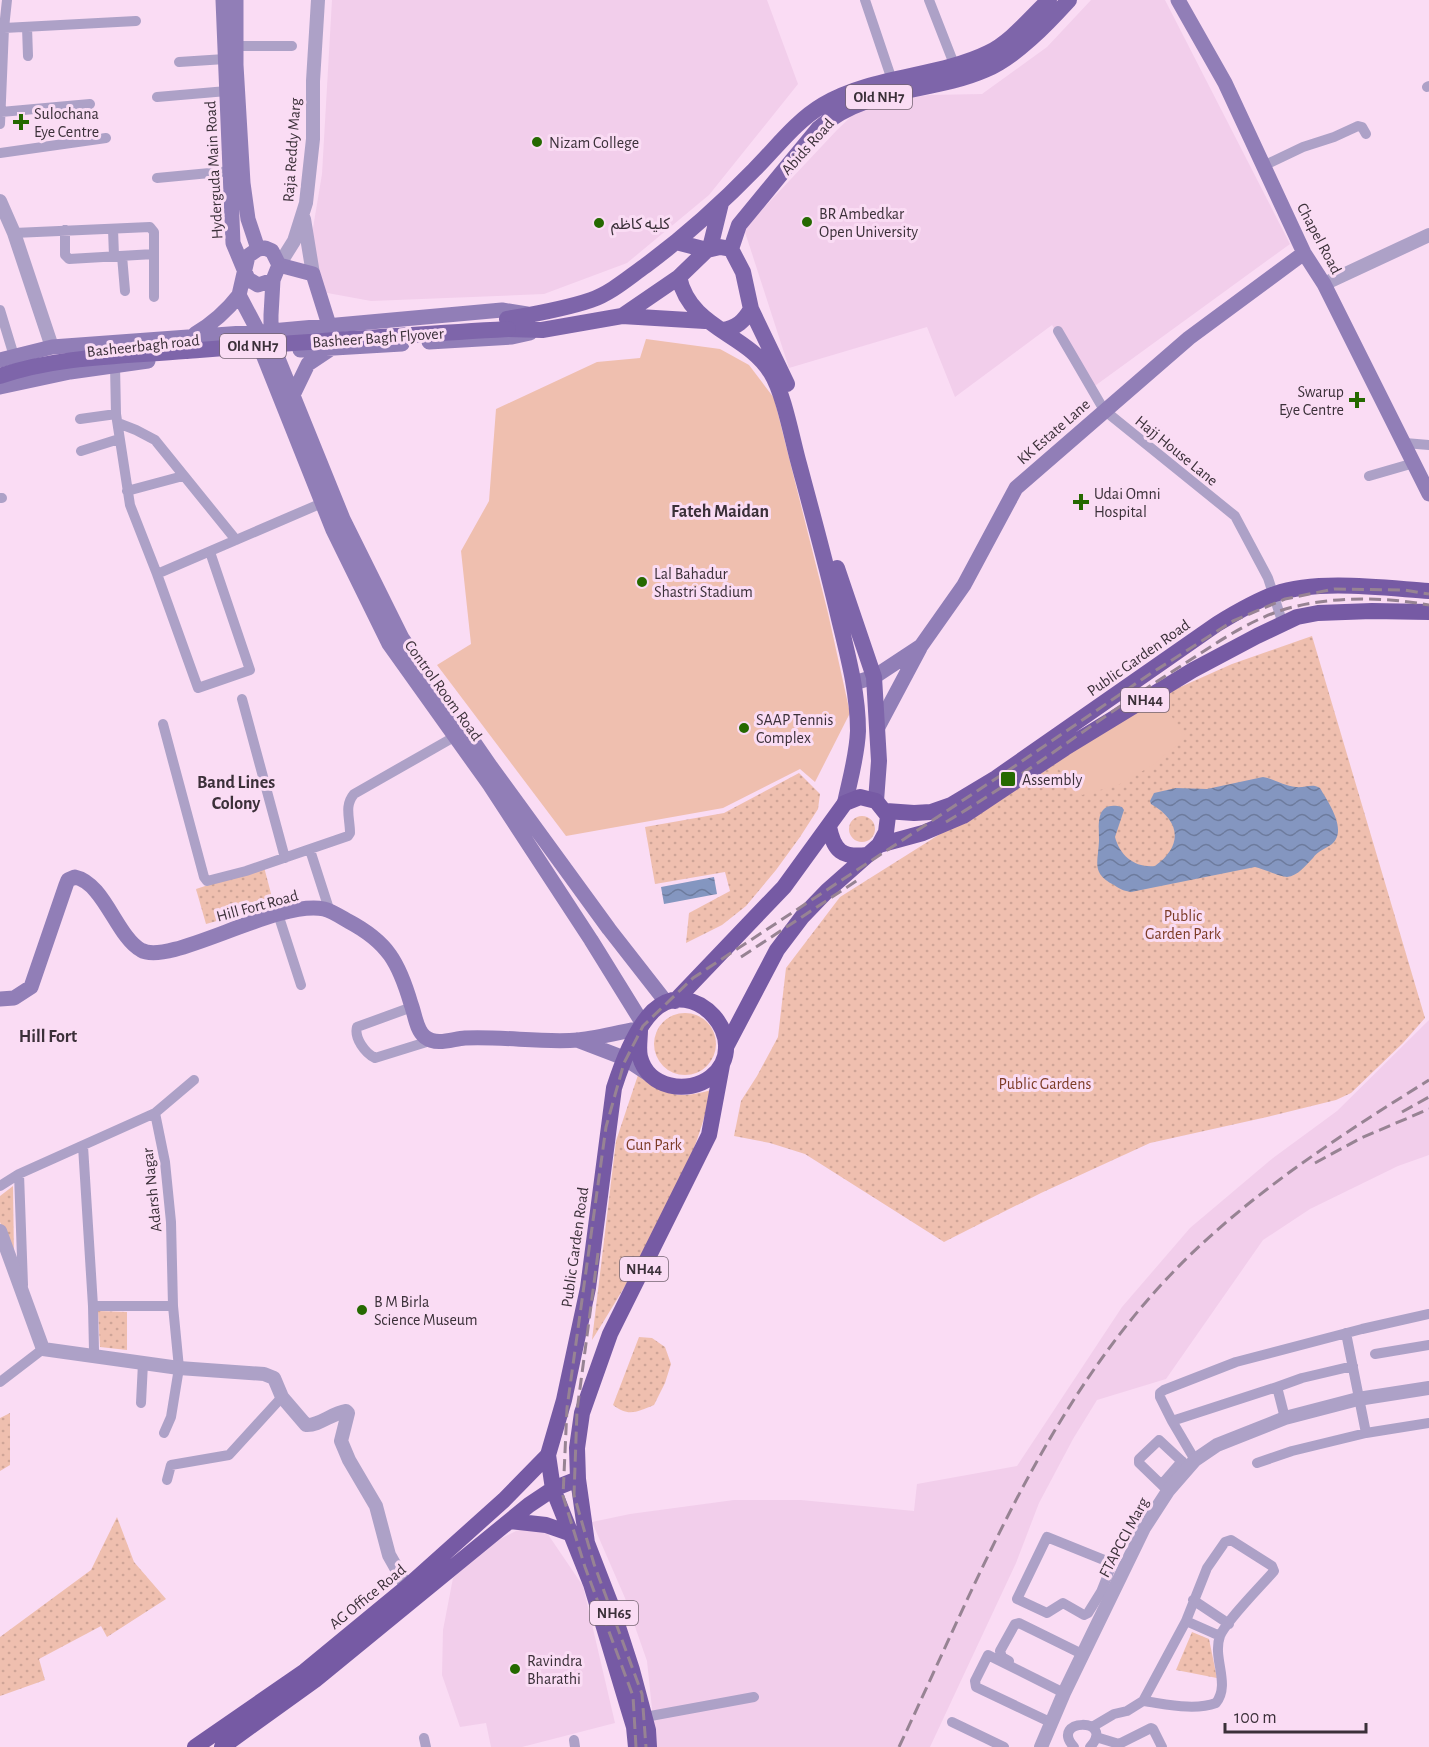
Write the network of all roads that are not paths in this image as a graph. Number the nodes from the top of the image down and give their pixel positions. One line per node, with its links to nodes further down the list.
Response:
1 (7, 0): 12 (street)
2 (223, 0): 16 (main road, Hyderguda Main Road)
3 (236, 0): 13 (main road, Hyderguda Main Road)
4 (318, 0): 33 (street, Raja Reddy Marg)
5 (865, 0): 19 (street)
6 (929, 0): 18 (street)
7 (1049, 0): 18 (main road, Old NH7)
8 (1069, 0): 41 (main road, Abids Road / Old NH7)
9 (1178, 0): 28 (main road, Chapel Road)
10 (136, 21): 11 (street)
11 (27, 27): 12 (street); 15 (street)
12 (4, 28): 23 (street)
13 (236, 46): 14 (street); 39 (main road, Hyderguda Main Road)
14 (292, 46)
15 (28, 56)
16 (225, 58): 17 (street); 20 (main road, Hyderguda Main Road)
17 (179, 62)
18 (954, 64): 19 (main road, Old NH7)
19 (892, 80): 32 (main road, Old NH7)
20 (227, 91): 21 (street); 29 (main road, Hyderguda Main Road)
21 (157, 97)
22 (90, 104): 23 (street)
23 (1, 112): 24 (street)
24 (0, 124)
25 (1366, 134): 28 (street)
26 (106, 138): 27 (street)
27 (0, 153)
28 (1263, 166): 42 (main road, Chapel Road)
29 (231, 171): 30 (street); 46 (main road, Hyderguda Main Road)
30 (157, 178)
31 (0, 201): 36 (street)
32 (721, 203): 38 (main road, Old NH7); 40 (main road)
33 (303, 217): 45 (street, Raja Reddy Marg); 47 (street)
34 (114, 229): 35 (street); 43 (street); 44 (street)
35 (65, 230): 36 (street); 44 (street)
36 (14, 232): 65 (street)
37 (1429, 235): 50 (street)
38 (676, 242): 40 (main road); 58 (main road, Old NH7)
39 (258, 249): 45 (main road); 46 (main road)
40 (709, 249): 41 (main road); 48 (main road, Old NH7)
41 (731, 249): 54 (main road)
42 (1304, 253): 50 (main road, Chapel Road); 73 (main road, KK Estate Lane)
43 (154, 254): 44 (street); 53 (street)
44 (118, 256): 51 (street)
45 (279, 265): 47 (main road); 49 (main road, Raja Reddy Marg)
46 (243, 270): 49 (main road); 52 (main road, Hyderguda Main Road)
47 (313, 274): 60 (main road)
48 (679, 277): 56 (main road, Old NH7); 57 (main road)
49 (273, 280): 62 (main road, Raja Reddy Marg)
50 (1324, 284): 77 (main road, Chapel Road)
51 (125, 291)
52 (239, 295): 62 (main road); 64 (main road)
53 (154, 297)
54 (751, 309): 61 (main road); 95 (main road)
55 (0, 310): 68 (street)
56 (622, 316): 57 (main road); 58 (main road, Old NH7)
57 (705, 321): 61 (main road)
58 (538, 322): 59 (main road, Basheer Bagh Flyover / Old NH7); 60 (main road, Basheerbagh road); 66 (main road, Basheerbagh road)
59 (508, 324): 68 (main road, Basheer Bagh Flyover / Old NH7); 70 (main road, Basheer Bagh Flyover / Old NH7, bridge)
60 (329, 325): 62 (main road, Basheerbagh road); 66 (main road)
61 (722, 330): 96 (main road)
62 (265, 331): 64 (main road, Basheerbagh road); 67 (main road)
63 (1058, 331): 73 (street, Hajj House Lane)
64 (192, 335): 65 (main road, Basheerbagh road)
65 (52, 347): 68 (main road, Basheerbagh road)
66 (332, 349): 67 (main road, Basheerbagh road); 72 (main road)
67 (268, 351): 69 (main road, Basheerbagh road); 72 (main road, Control Room Road); 85 (main road, Control Room Road)
68 (5, 360)
69 (115, 365): 71 (main road, Basheerbagh road); 74 (street)
70 (0, 376)
71 (0, 387)
72 (293, 395): 94 (main road, Control Room Road)
73 (1104, 410): 90 (street, Hajj House Lane); 93 (main road, KK Estate Lane)
74 (117, 418): 75 (street); 76 (street); 81 (street)
75 (80, 419)
76 (119, 439): 79 (street); 83 (street)
77 (1405, 443): 78 (street); 80 (main road, Chapel Road)
78 (1429, 445)
79 (81, 451)
80 (1414, 463): 82 (street); 84 (main road, Chapel Road)
81 (183, 476): 83 (street); 86 (street)
82 (1369, 476)
83 (127, 491): 88 (street)
84 (1429, 494)
85 (322, 503): 86 (street); 94 (main road, Control Room Road)
86 (236, 540): 87 (street)
87 (210, 552): 88 (street); 88 (street)
88 (157, 574)
89 (1429, 591): 90 (highway, Public Garden Road / NH44)
90 (1275, 594): 92 (street, Hajj House Lane); 102 (highway, Public Garden Road / NH44)
91 (1429, 612): 92 (highway, NH44)
92 (1283, 624): 105 (highway, NH44)
93 (921, 646): 95 (main road, KK Estate Lane); 99 (main road)
94 (403, 652): 100 (main road, Control Room Road); 113 (main road, Control Room Road)
95 (874, 677): 96 (main road, KK Estate Lane); 99 (main road)
96 (854, 683): 101 (main road)
97 (242, 699): 107 (street)
98 (163, 724): 107 (street)
99 (878, 727): 102 (main road)
100 (454, 736): 104 (street); 115 (main road, Control Room Road)
101 (845, 803): 102 (highway, NH44); 103 (highway)
102 (881, 806): 105 (highway)
103 (829, 827): 105 (highway, NH44); 106 (highway)
104 (310, 850): 107 (street); 109 (street)
105 (873, 850): 108 (highway, NH44)
106 (809, 853): 108 (highway); 113 (highway)
107 (285, 858)
108 (840, 878): 118 (highway, NH44)
109 (330, 912): 110 (main road, Hill Fort Road); 114 (main road, Hill Fort Road)
110 (278, 915): 111 (street); 112 (main road, Hill Fort Road)
111 (302, 985)
112 (0, 999)
113 (670, 1001): 115 (highway); 118 (highway, NH44)
114 (412, 1007): 116 (main road, Hill Fort Road); 116 (street)
115 (641, 1027): 117 (main road); 119 (highway, Public Garden Road); 121 (highway)
116 (433, 1040): 117 (main road)
117 (577, 1040): 119 (main road)
118 (724, 1054): 121 (highway, NH44); 151 (highway, NH44)
119 (624, 1058): 121 (main road); 150 (highway, Public Garden Road)
120 (194, 1080): 122 (street)
121 (657, 1080)
122 (155, 1113): 123 (street); 129 (street, Adarsh Nagar)
123 (83, 1146): 124 (street); 128 (street)
124 (19, 1174): 125 (street); 127 (street)
125 (0, 1186)
126 (0, 1231): 127 (street)
127 (23, 1294): 133 (street)
128 (93, 1306): 129 (street); 135 (street)
129 (173, 1306): 138 (street, Adarsh Nagar)
130 (1429, 1314): 131 (street)
131 (1346, 1333): 137 (street); 146 (street)
132 (1429, 1345): 134 (street)
133 (43, 1349): 135 (street); 139 (street)
134 (1375, 1354)
135 (97, 1357): 136 (street)
136 (143, 1363): 138 (street); 144 (street)
137 (1353, 1366): 140 (street); 143 (street)
138 (179, 1368): 142 (street); 148 (street, Adarsh Nagar)
139 (0, 1382)
140 (1277, 1387): 145 (street); 146 (street)
141 (1429, 1388): 143 (street, FTAPCCI Marg)
142 (282, 1397): 155 (street); 160 (street)
143 (1358, 1399): 145 (street, FTAPCCI Marg); 149 (street)
144 (141, 1403)
145 (1285, 1418): 152 (street, FTAPCCI Marg)
146 (1172, 1421): 152 (street)
147 (1429, 1423): 149 (street)
148 (164, 1433)
149 (1366, 1433): 153 (street)
150 (550, 1448): 151 (highway); 157 (highway, NH65); 160 (highway, AG Office Road)
151 (577, 1448): 154 (highway, NH44)
152 (1188, 1463): 156 (street, FTAPCCI Marg); 156 (street)
153 (1257, 1463)
154 (578, 1479): 157 (highway, AG Office Road); 170 (highway, NH65)
155 (167, 1480)
156 (1165, 1487): 161 (street, FTAPCCI Marg)
157 (553, 1489): 158 (highway, AG Office Road); 159 (highway, NH65)
158 (510, 1521): 159 (highway); 177 (highway, AG Office Road)
159 (569, 1533): 178 (highway, NH65)
160 (407, 1587): 176 (highway, AG Office Road)
161 (1106, 1594): 161 (street); 166 (street, FTAPCCI Marg)
162 (1193, 1600): 163 (street); 164 (street); 164 (street)
163 (1186, 1622): 165 (street); 169 (street)
164 (1229, 1624): 165 (street)
165 (1220, 1636): 169 (street)
166 (1080, 1653): 167 (street, FTAPCCI Marg); 167 (street)
167 (1064, 1689): 172 (street, FTAPCCI Marg); 172 (street)
168 (754, 1697): 170 (street)
169 (1143, 1701): 173 (street)
170 (645, 1717): 179 (highway, NH65)
171 (952, 1722): 180 (street)
172 (1050, 1727): 174 (street); 181 (street, FTAPCCI Marg)
173 (1093, 1737): 174 (street); 175 (street)
174 (1072, 1743)
175 (1119, 1745): 182 (street)
176 (195, 1747)
177 (222, 1747)
178 (636, 1747)
179 (649, 1747)
180 (1004, 1747)
181 (1041, 1747)
182 (1162, 1747)

